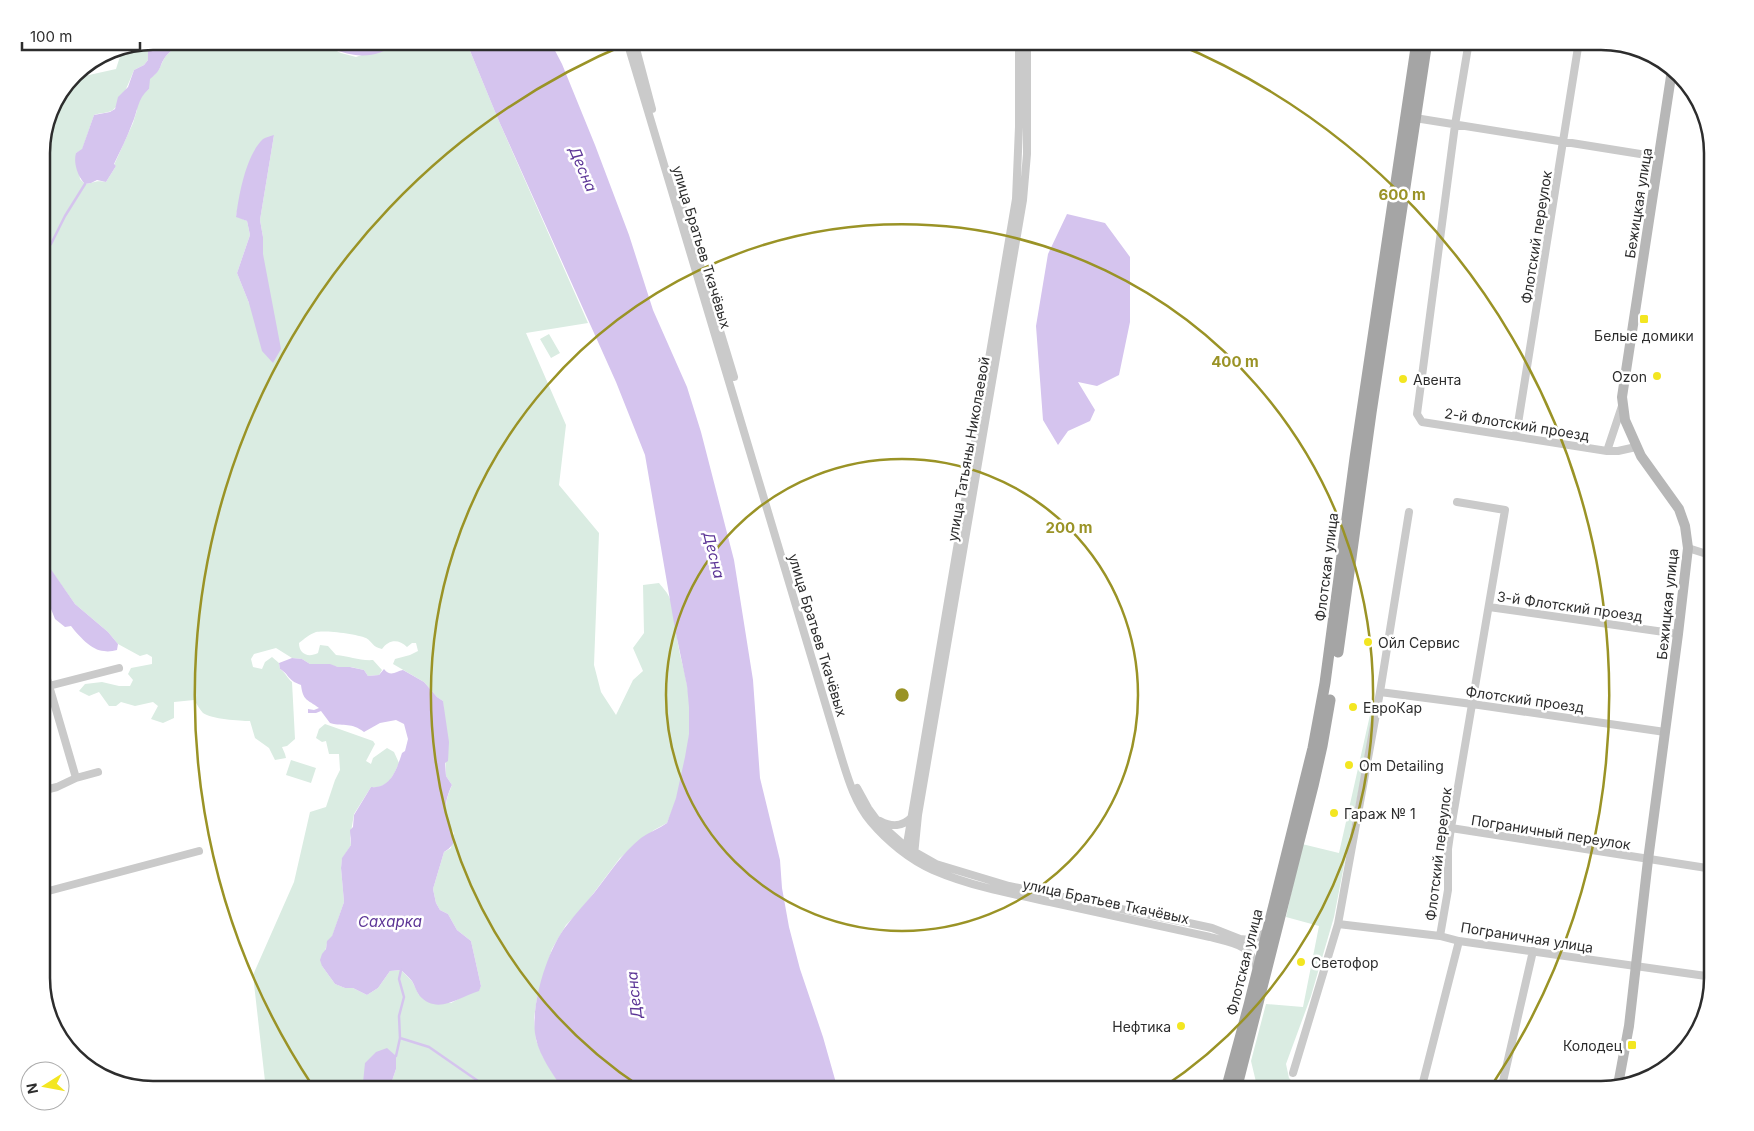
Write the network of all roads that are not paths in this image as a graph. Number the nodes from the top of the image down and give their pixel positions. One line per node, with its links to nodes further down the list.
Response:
1 (630, 50): 36 (street, улица Братьев Ткачёвых)
2 (636, 50): 34 (street, улица Братьев Ткачёвых)
3 (1019, 50): 33 (street, улица Татьяны Николаевой)
4 (1027, 50): 33 (street, улица Татьяны Николаевой)
5 (1416, 50): 43 (main road, Флотская улица)
6 (1425, 50): 10 (main road, Флотская улица)
7 (1467, 50): 11 (street)
8 (1578, 50): 12 (street, Флотский переулок)
9 (1671, 78): 13 (street, Бежицкая улица)
10 (1415, 118): 11 (street); 53 (main road, Флотская улица)
11 (1455, 124): 12 (street); 15 (street, 2-й Флотский проезд)
12 (1564, 142): 13 (street); 15 (street, Флотский переулок)
13 (1659, 157): 14 (street, Бежицкая улица)
14 (1622, 404): 16 (street, Бежицкая улица); 17 (street)
15 (1516, 436): 17 (street, 2-й Флотский проезд)
16 (1636, 447): 17 (street, 2-й Флотский проезд); 20 (street, Бежицкая улица)
17 (1607, 451)
18 (1457, 502): 22 (street, Флотский переулок)
19 (1409, 512): 26 (street)
20 (1688, 548): 21 (street); 23 (street, Бежицкая улица)
21 (1704, 553)
22 (1489, 607): 23 (street, 3-й Флотский проезд); 28 (street, Флотский переулок)
23 (1678, 634): 29 (street, Бежицкая улица)
24 (120, 668): 25 (street)
25 (50, 686)
26 (1380, 692): 28 (street, Флотский проезд); 42 (street)
27 (50, 700): 31 (street)
28 (1472, 704): 29 (street, Флотский проезд); 35 (street, Флотский переулок)
29 (1665, 732): 39 (street, Бежицкая улица)
30 (98, 772): 31 (street)
31 (76, 778): 32 (street)
32 (50, 789)
33 (915, 818): 34 (street); 36 (street, улица Татьяны Николаевой); 38 (street)
34 (877, 820): 36 (street, улица Братьев Ткачёвых)
35 (1451, 828): 39 (street, Пограничный переулок); 44 (street, Флотский переулок)
36 (906, 850): 38 (street, улица Братьев Ткачёвых)
37 (200, 851): 41 (street)
38 (916, 856): 43 (street, улица Братьев Ткачёвых); 48 (street, улица Братьев Ткачёвых)
39 (1648, 860): 40 (street); 47 (street, Бежицкая улица)
40 (1704, 868)
41 (50, 891)
42 (1338, 924): 44 (street, Пограничная улица); 50 (street)
43 (1267, 931): 48 (main road, Флотская улица)
44 (1440, 936): 45 (street, Пограничная улица)
45 (1459, 940): 46 (street, Пограничная улица); 54 (street)
46 (1533, 951): 47 (street, Пограничная улица); 55 (street)
47 (1636, 966): 49 (street, Пограничная улица); 51 (street, Бежицкая улица)
48 (1257, 972): 52 (main road, Флотская улица)
49 (1704, 976)
50 (1293, 1073)
51 (1619, 1079)
52 (1228, 1081)
53 (1238, 1081)
54 (1423, 1081)
55 (1503, 1081)

